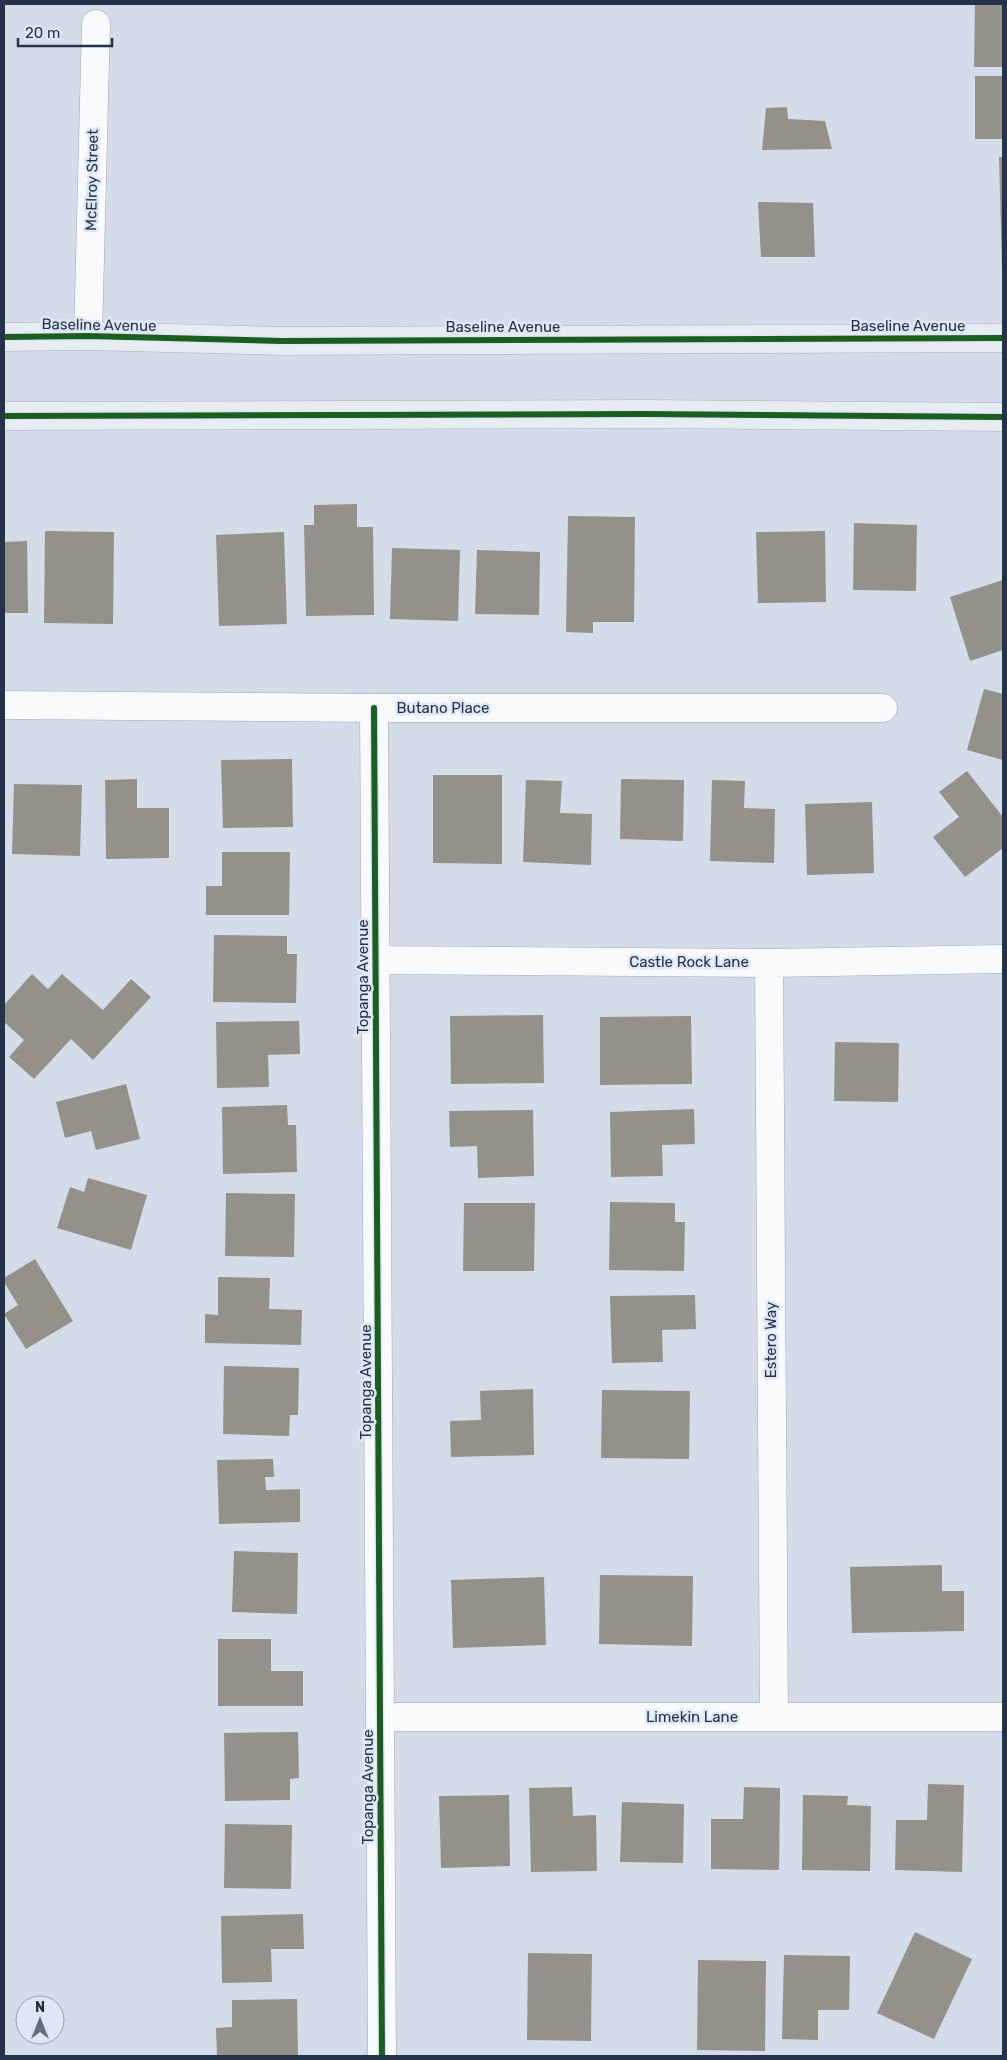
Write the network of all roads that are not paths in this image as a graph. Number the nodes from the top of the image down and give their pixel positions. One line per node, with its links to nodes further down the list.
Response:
1 (96, 24): 2 (street, McElroy Street)
2 (88, 336): 3 (main road, Baseline Avenue); 4 (main road, Baseline Avenue)
3 (4, 337)
4 (1003, 338)
5 (4, 416): 6 (main road)
6 (1003, 417)
7 (4, 705): 8 (street, Butano Place)
8 (374, 708): 9 (street, Butano Place); 11 (street, Topanga Avenue)
9 (883, 708)
10 (1003, 959): 12 (street, Castle Rock Lane)
11 (376, 960): 12 (street, Castle Rock Lane); 13 (street, Topanga Avenue)
12 (769, 963): 14 (street, Estero Way)
13 (380, 1717): 14 (street, Limekin Lane); 16 (street, Topanga Avenue)
14 (774, 1717): 15 (street, Limekin Lane)
15 (1003, 1717)
16 (382, 2056)

